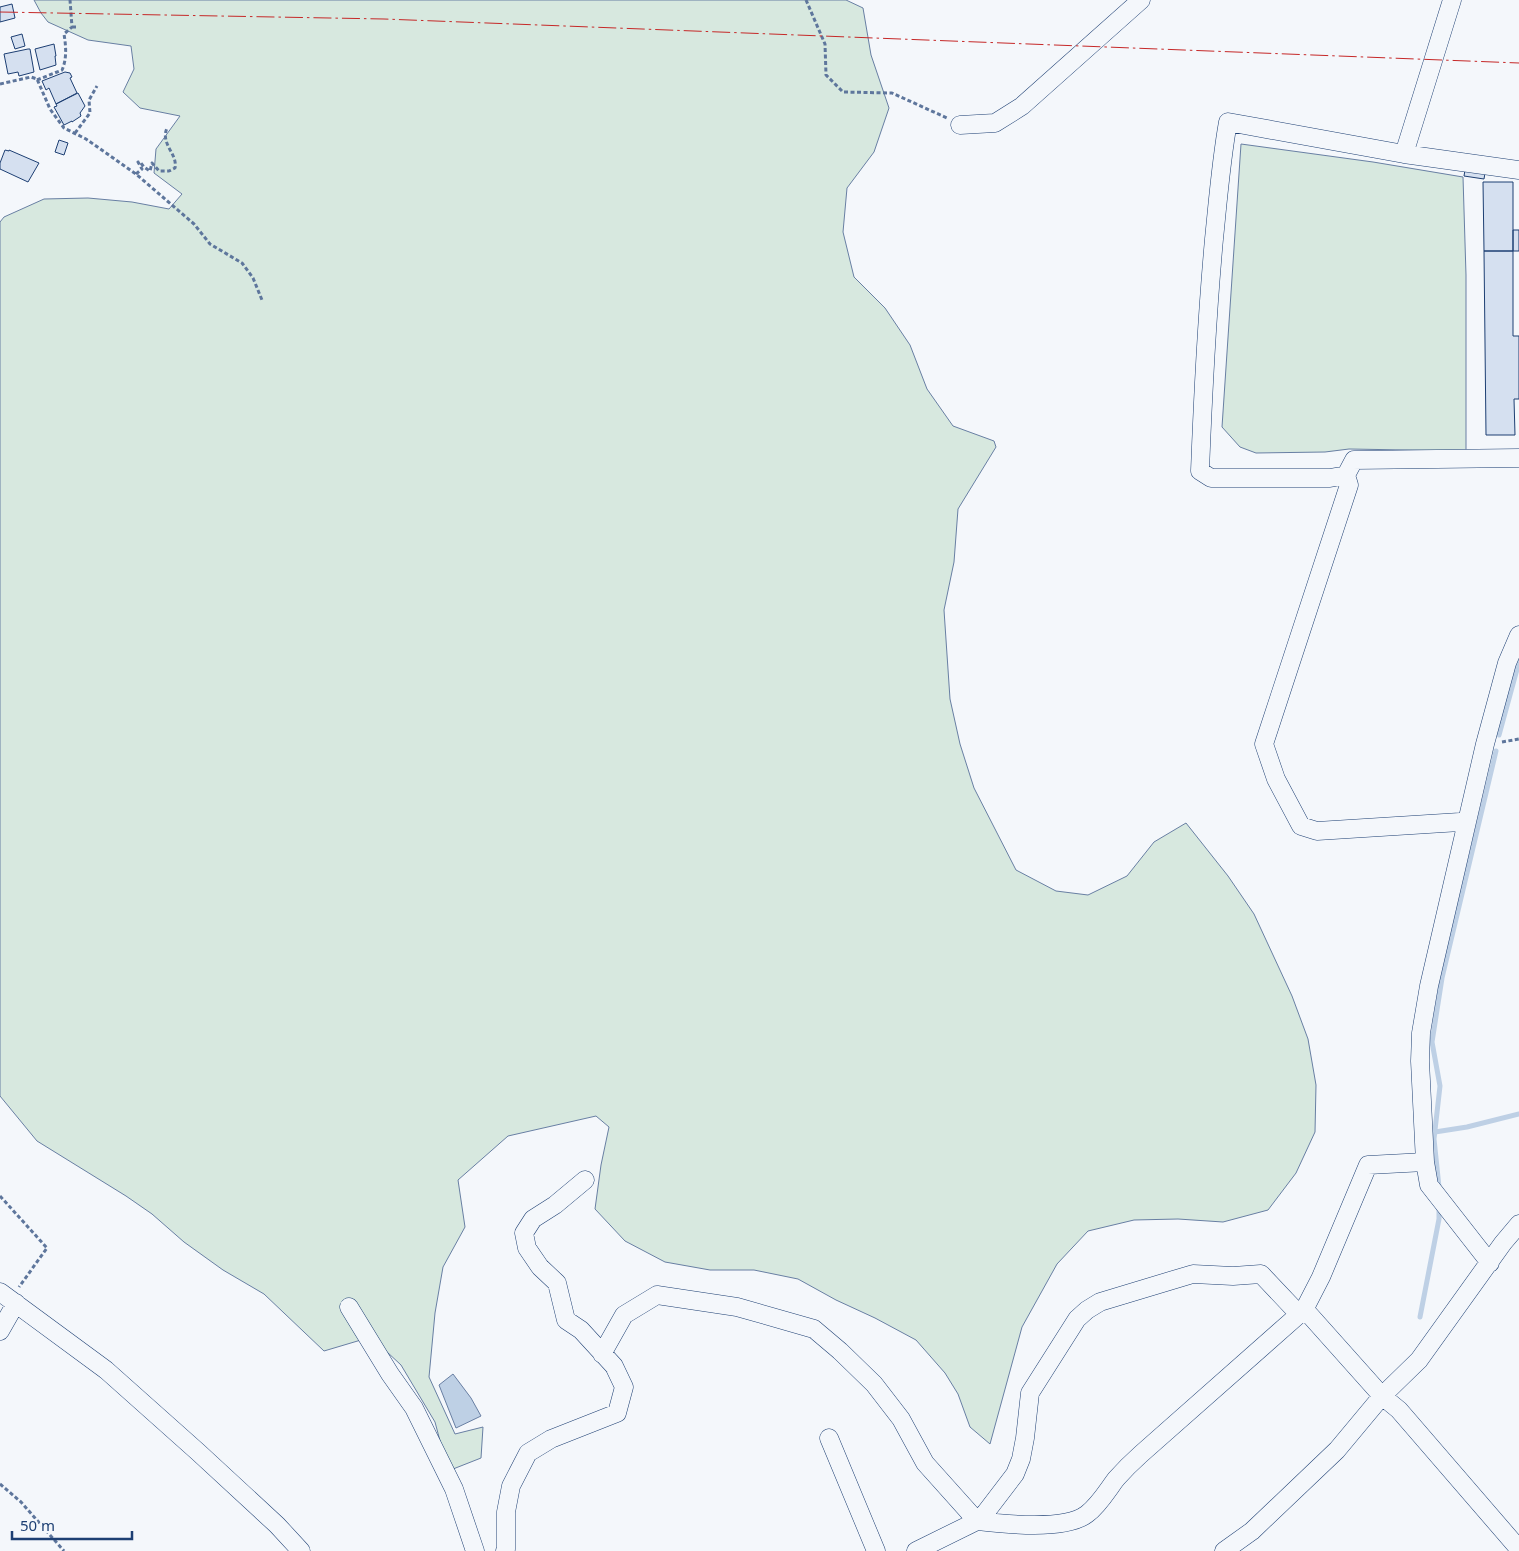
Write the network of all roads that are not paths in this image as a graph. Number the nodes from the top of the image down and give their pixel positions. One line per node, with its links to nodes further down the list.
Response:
1 (1140, 0): 3 (street)
2 (1452, 0): 4 (street)
3 (960, 126)
4 (1404, 154): 5 (street); 7 (street)
5 (1519, 170)
6 (1519, 458): 7 (street)
7 (1346, 475): 9 (street)
8 (1519, 635): 9 (street)
9 (1466, 824): 10 (street)
10 (1425, 1162): 13 (street); 16 (street)
11 (585, 1180): 18 (street)
12 (1519, 1224): 13 (street)
13 (1490, 1263): 19 (street)
14 (9, 1299): 17 (street); 23 (street)
15 (349, 1307): 24 (street)
16 (1304, 1310): 19 (street); 21 (street); 21 (street)
17 (0, 1331)
18 (602, 1354): 21 (street); 25 (street)
19 (1382, 1396): 22 (street); 28 (street)
20 (829, 1438): 26 (street)
21 (977, 1521): 27 (street)
22 (1519, 1550)
23 (301, 1551)
24 (475, 1551)
25 (505, 1551)
26 (876, 1551)
27 (916, 1551)
28 (1224, 1551)

